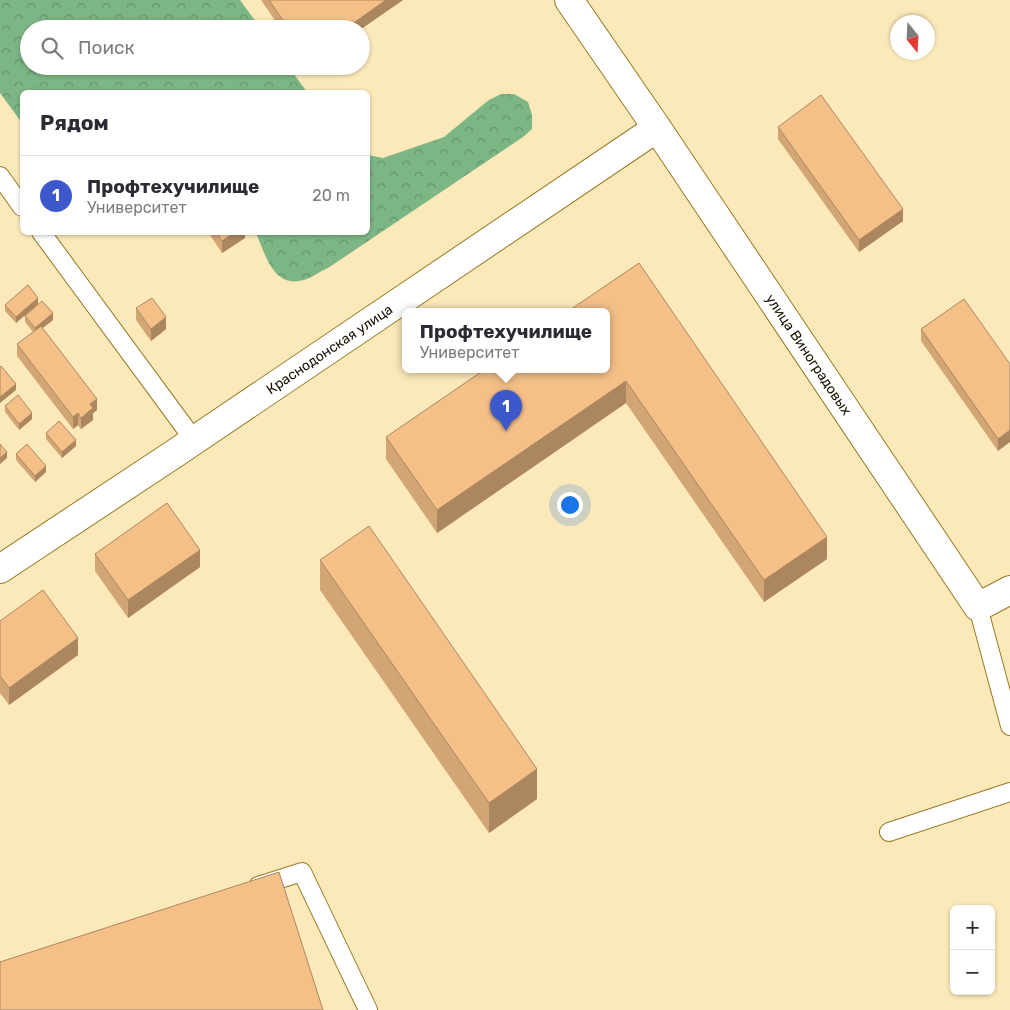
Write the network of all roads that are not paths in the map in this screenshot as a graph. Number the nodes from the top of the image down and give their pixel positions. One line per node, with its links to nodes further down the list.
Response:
1 (569, 0): 2 (street, улица Виноградовых)
2 (657, 128): 6 (street, Краснодонская улица); 9 (street, улица Виноградовых)
3 (0, 176): 4 (lane)
4 (20, 204)
5 (43, 235): 6 (lane)
6 (194, 440): 7 (street, Краснодонская улица)
7 (0, 569)
8 (1010, 590): 9 (street)
9 (978, 606): 10 (lane, улица Виноградовых)
10 (1010, 726)
11 (1010, 792): 12 (lane)
12 (889, 832)
13 (245, 890): 14 (lane)
14 (368, 1010)

